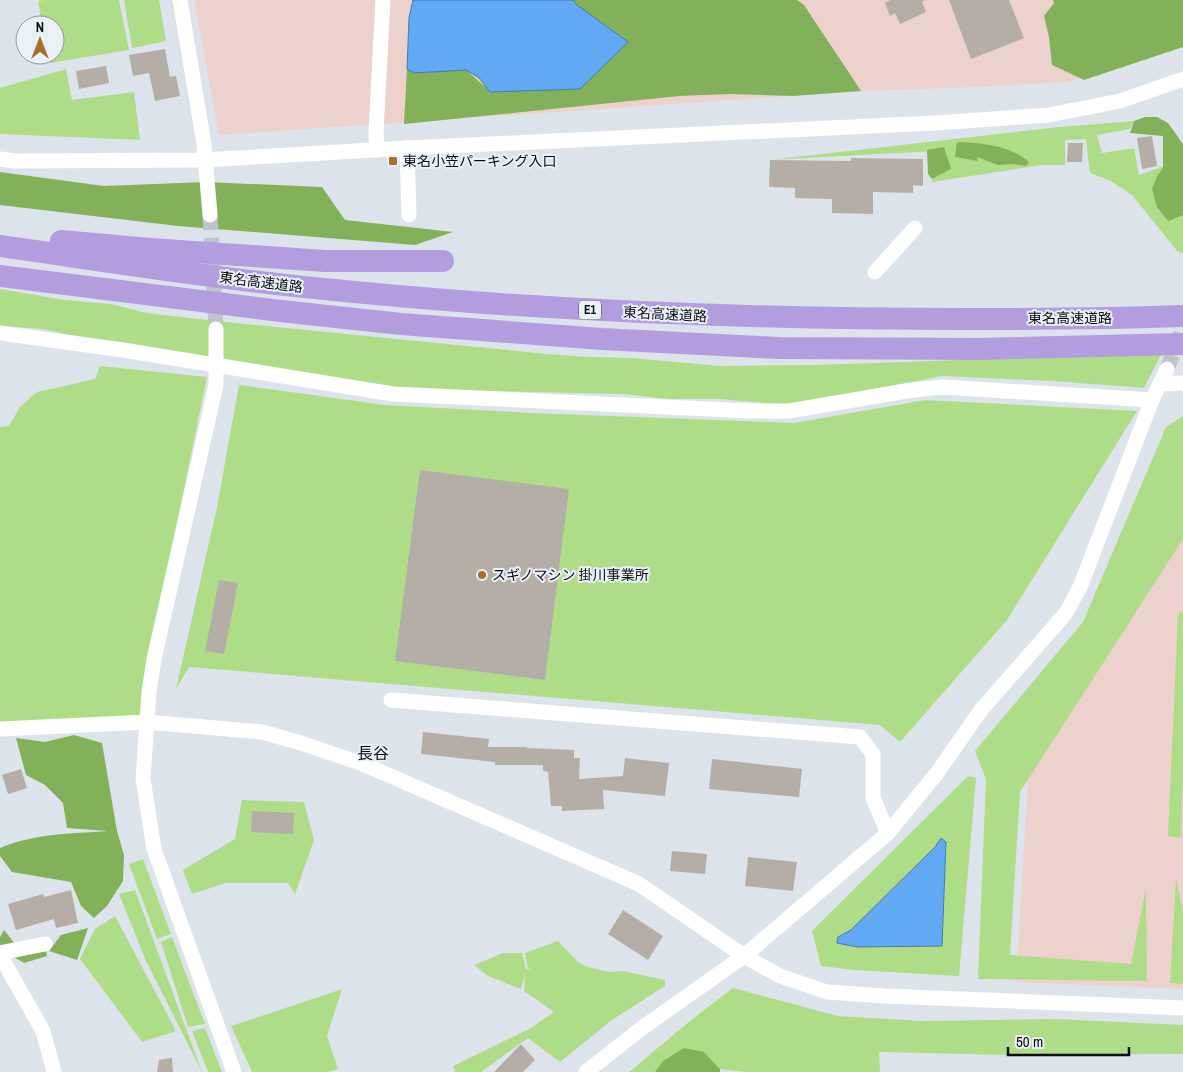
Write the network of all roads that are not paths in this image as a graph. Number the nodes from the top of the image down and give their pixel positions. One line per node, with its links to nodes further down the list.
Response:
1 (180, 0): 7 (street)
2 (382, 0): 5 (street)
3 (1183, 79): 4 (street)
4 (407, 148): 5 (street); 9 (street)
5 (377, 150): 7 (street)
6 (0, 159): 7 (street)
7 (204, 160): 8 (street)
8 (210, 215)
9 (409, 215)
10 (916, 228): 14 (street)
11 (0, 235): 13 (highway)
12 (0, 246): 16 (highway, 東名高速道路 / E1)
13 (443, 261)
14 (875, 272)
15 (0, 276): 19 (highway, 東名高速道路 / E1)
16 (1183, 316)
17 (216, 329): 20 (street)
18 (0, 333): 20 (street)
19 (1183, 344)
20 (216, 366): 24 (street); 26 (street)
21 (1167, 369): 23 (street)
22 (1183, 383): 23 (street)
23 (1160, 384): 24 (street)
24 (1152, 400): 28 (street)
25 (391, 700): 28 (street)
26 (147, 722): 27 (street); 31 (street); 34 (street)
27 (0, 729)
28 (888, 833): 31 (street)
29 (45, 944): 30 (street)
30 (0, 954): 33 (street)
31 (744, 956): 32 (street); 35 (street)
32 (1183, 1008)
33 (54, 1072)
34 (234, 1072)
35 (586, 1072)

